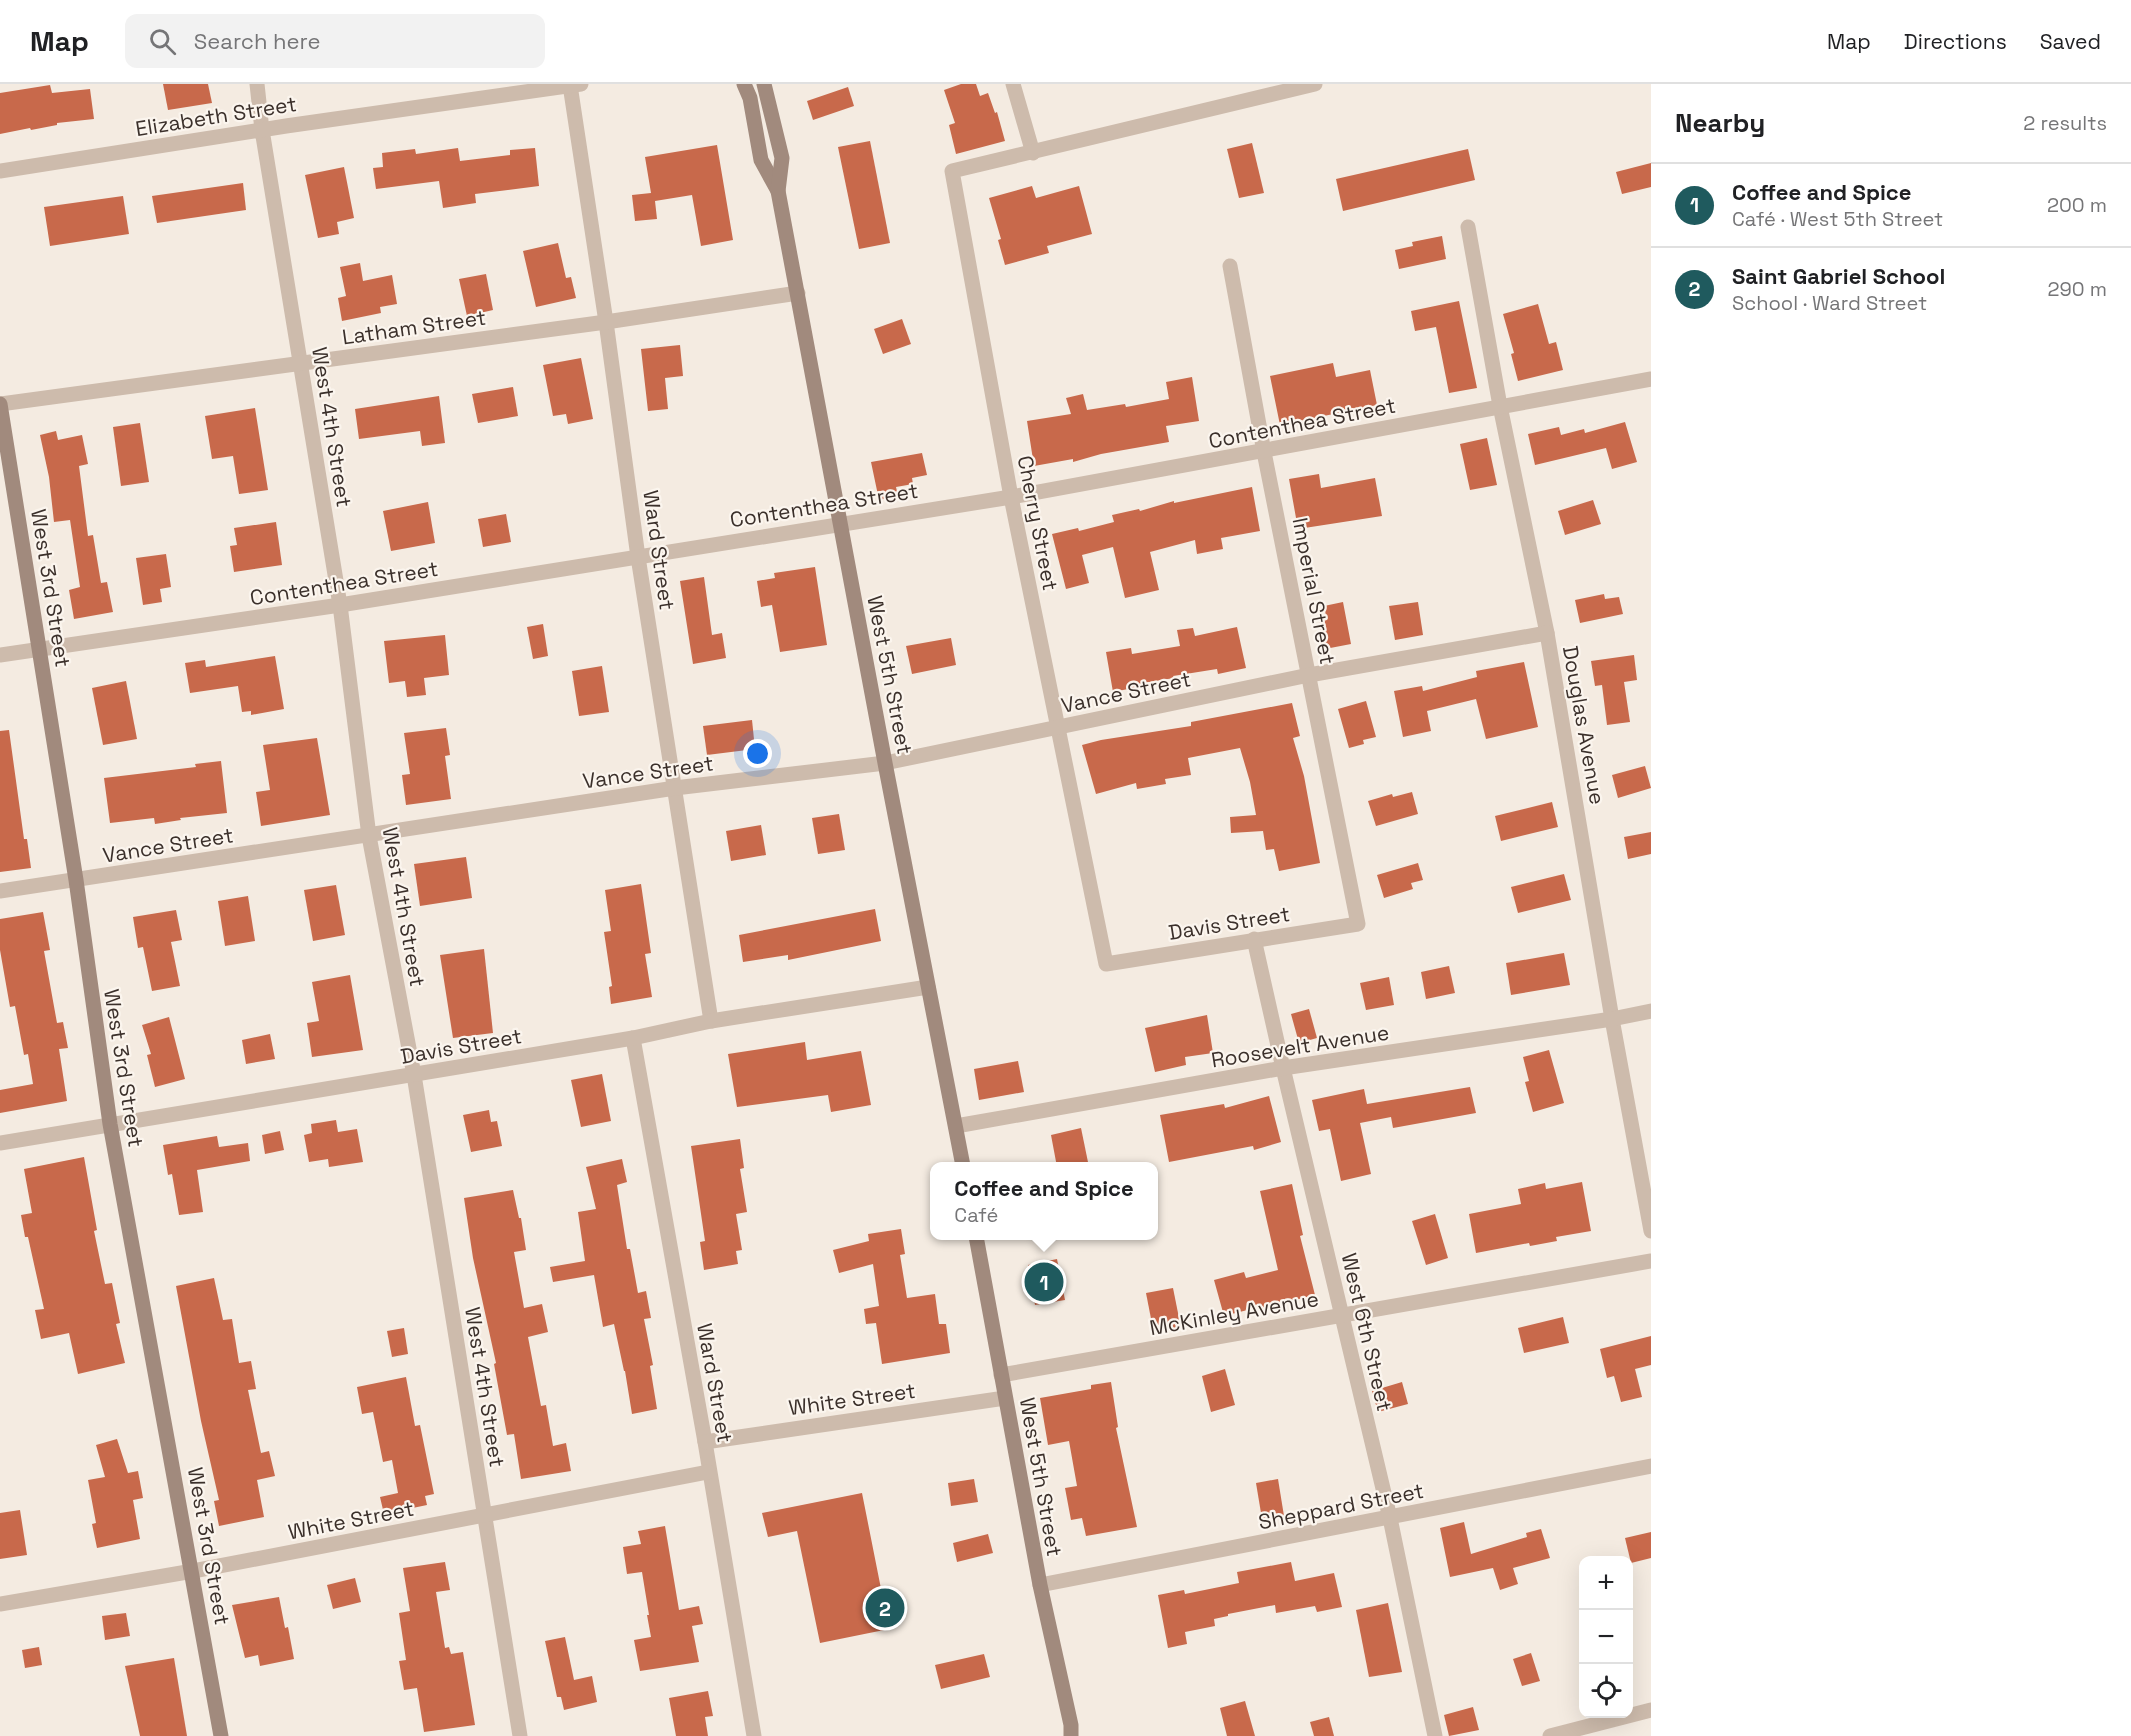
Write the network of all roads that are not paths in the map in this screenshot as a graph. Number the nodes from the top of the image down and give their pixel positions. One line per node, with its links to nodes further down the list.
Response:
1 (257, 84): 8 (street, West 4th Street)
2 (744, 84): 11 (main road, West 5th Street)
3 (765, 84): 11 (main road, West 5th Street)
4 (1013, 84): 9 (street)
5 (1316, 84): 7 (street)
6 (575, 85): 8 (street, Elizabeth Street); 15 (street, Ward Street)
7 (1258, 91): 9 (street)
8 (262, 130): 10 (street, Elizabeth Street); 16 (street, West 4th Street)
9 (1033, 153): 21 (street, Cherry Street)
10 (0, 171)
11 (778, 191): 14 (main road, West 5th Street)
12 (1468, 227): 19 (street, Douglas Avenue)
13 (1230, 266): 20 (street, Imperial Street)
14 (798, 292): 15 (street, Latham Street); 22 (main road, West 5th Street)
15 (606, 322): 16 (street, Latham Street); 23 (street, Ward Street)
16 (301, 364): 18 (street, Latham Street); 24 (street, West 4th Street)
17 (1651, 379): 19 (street, Contenthea Street)
18 (0, 404): 26 (main road, West 3rd Street)
19 (1500, 406): 20 (street, Contenthea Street); 25 (street, Douglas Avenue)
20 (1264, 452): 21 (street, Contenthea Street); 28 (street, Imperial Street)
21 (1011, 497): 22 (street, Contenthea Street); 29 (street, Cherry Street)
22 (840, 523): 23 (street, Contenthea Street); 30 (main road, West 5th Street)
23 (638, 557): 24 (street, Contenthea Street); 31 (street, Ward Street)
24 (340, 605): 26 (street, Contenthea Street); 32 (street, West 4th Street)
25 (1547, 633): 28 (street, Vance Street); 40 (street, Douglas Avenue)
26 (39, 649): 27 (street, Contenthea Street); 33 (main road, West 3rd Street)
27 (0, 655)
28 (1309, 675): 29 (street, Vance Street); 35 (street, Imperial Street)
29 (1057, 727): 30 (street, Vance Street); 37 (street, Cherry Street)
30 (885, 763): 31 (street, Vance Street); 38 (main road, West 5th Street)
31 (675, 788): 32 (street, Vance Street); 41 (street, Ward Street)
32 (369, 836): 33 (street, Vance Street); 44 (street, West 4th Street)
33 (76, 880): 34 (street, Vance Street); 45 (main road, West 3rd Street)
34 (0, 891)
35 (1358, 924): 36 (street, Davis Street)
36 (1254, 939): 37 (street, Davis Street); 43 (street, West 6th Street)
37 (1106, 964)
38 (928, 987): 41 (street, Davis Street); 46 (main road, West 5th Street)
39 (1651, 1011): 40 (street, Roosevelt Avenue)
40 (1612, 1019): 43 (street, Roosevelt Avenue); 49 (street, Douglas Avenue)
41 (711, 1021): 42 (street, Davis Street)
42 (633, 1038): 44 (street, Davis Street); 55 (street, Ward Street)
43 (1283, 1068): 46 (street, Roosevelt Avenue); 52 (street, West 6th Street)
44 (414, 1075): 45 (street, Davis Street); 58 (street, West 4th Street)
45 (110, 1124): 47 (street, Davis Street); 60 (main road, West 3rd Street)
46 (956, 1126): 48 (main road, West 5th Street)
47 (0, 1143)
48 (962, 1162)
49 (1651, 1231)
50 (977, 1240): 53 (main road, West 5th Street)
51 (1651, 1261): 52 (street, McKinley Avenue)
52 (1341, 1316): 53 (street, McKinley Avenue); 59 (street, West 6th Street)
53 (1001, 1375): 54 (main road, West 5th Street)
54 (1005, 1398): 55 (street, White Street); 61 (main road, West 5th Street)
55 (705, 1442): 57 (street, Ward Street)
56 (1651, 1466): 59 (street, Sheppard Street)
57 (708, 1472): 58 (street, White Street); 67 (street, Ward Street)
58 (484, 1515): 60 (street, White Street); 66 (street, West 4th Street)
59 (1390, 1518): 61 (street, Sheppard Street); 68 (street, West 6th Street)
60 (193, 1571): 62 (street, White Street); 65 (main road, West 3rd Street)
61 (1040, 1585): 64 (main road, West 5th Street)
62 (0, 1604)
63 (1651, 1710): 69 (street)
64 (1074, 1732)
65 (221, 1736)
66 (520, 1736)
67 (754, 1736)
68 (1435, 1736)
69 (1550, 1736)

